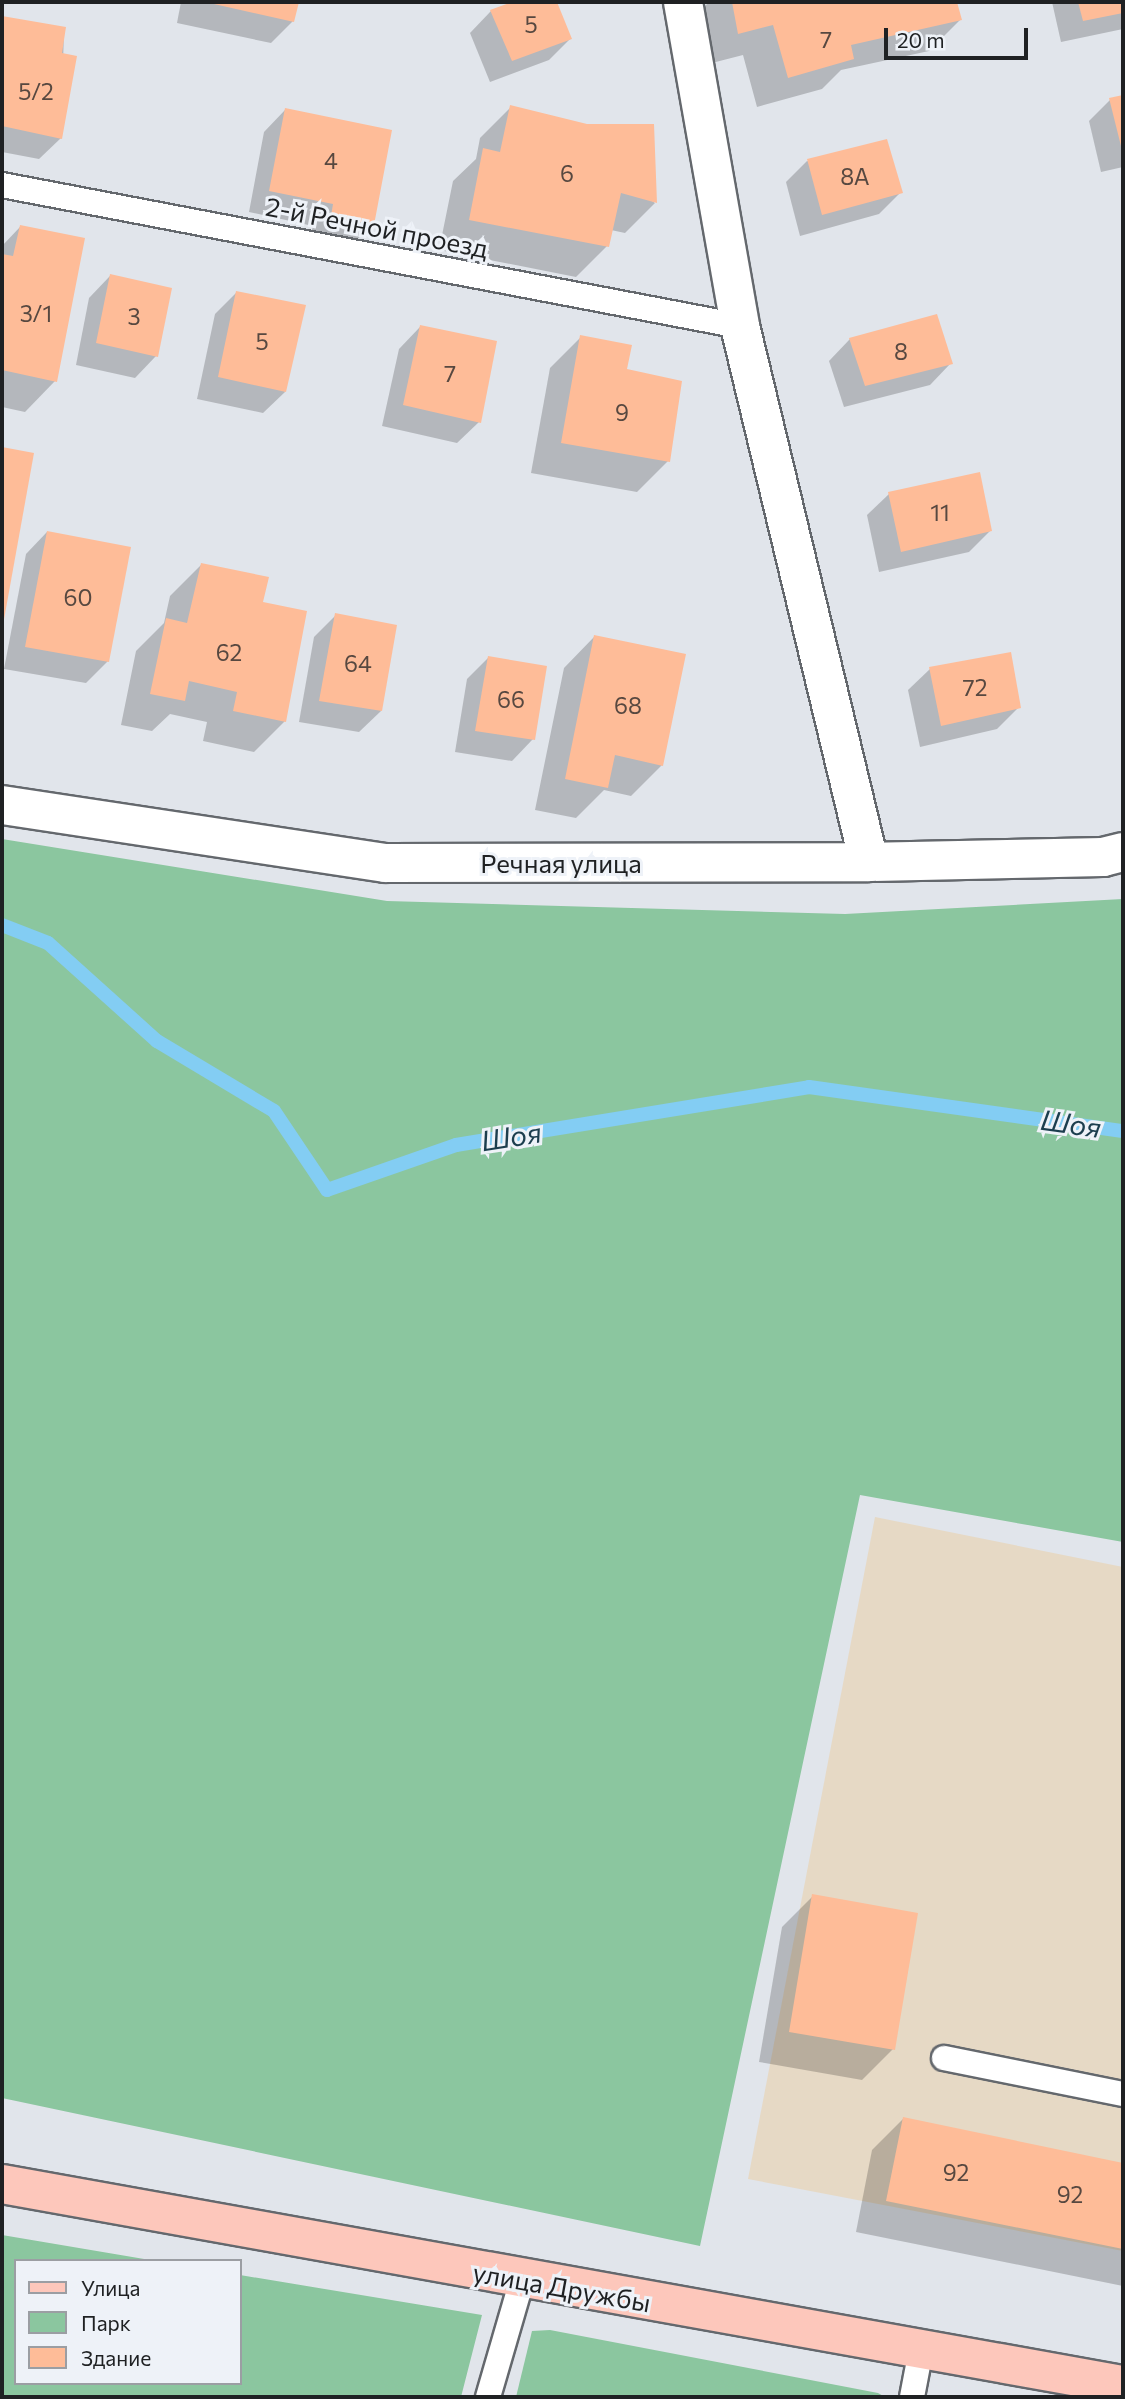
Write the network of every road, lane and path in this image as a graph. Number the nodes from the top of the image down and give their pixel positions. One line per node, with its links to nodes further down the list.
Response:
1 (683, 2): 3 (street)
2 (2, 186): 3 (lane, 2-й Речной проезд)
3 (740, 326): 6 (street)
4 (2, 805): 6 (street, Речная улица)
5 (1123, 852): 6 (street, Речная улица)
6 (869, 862)
7 (944, 2058): 8 (lane)
8 (1123, 2094)
9 (2, 2184): 10 (main road, улица Дружбы)
10 (522, 2280): 11 (main road, улица Дружбы); 13 (lane)
11 (921, 2350): 12 (main road, улица Дружбы); 14 (lane)
12 (1123, 2385)
13 (488, 2397)
14 (912, 2397)

